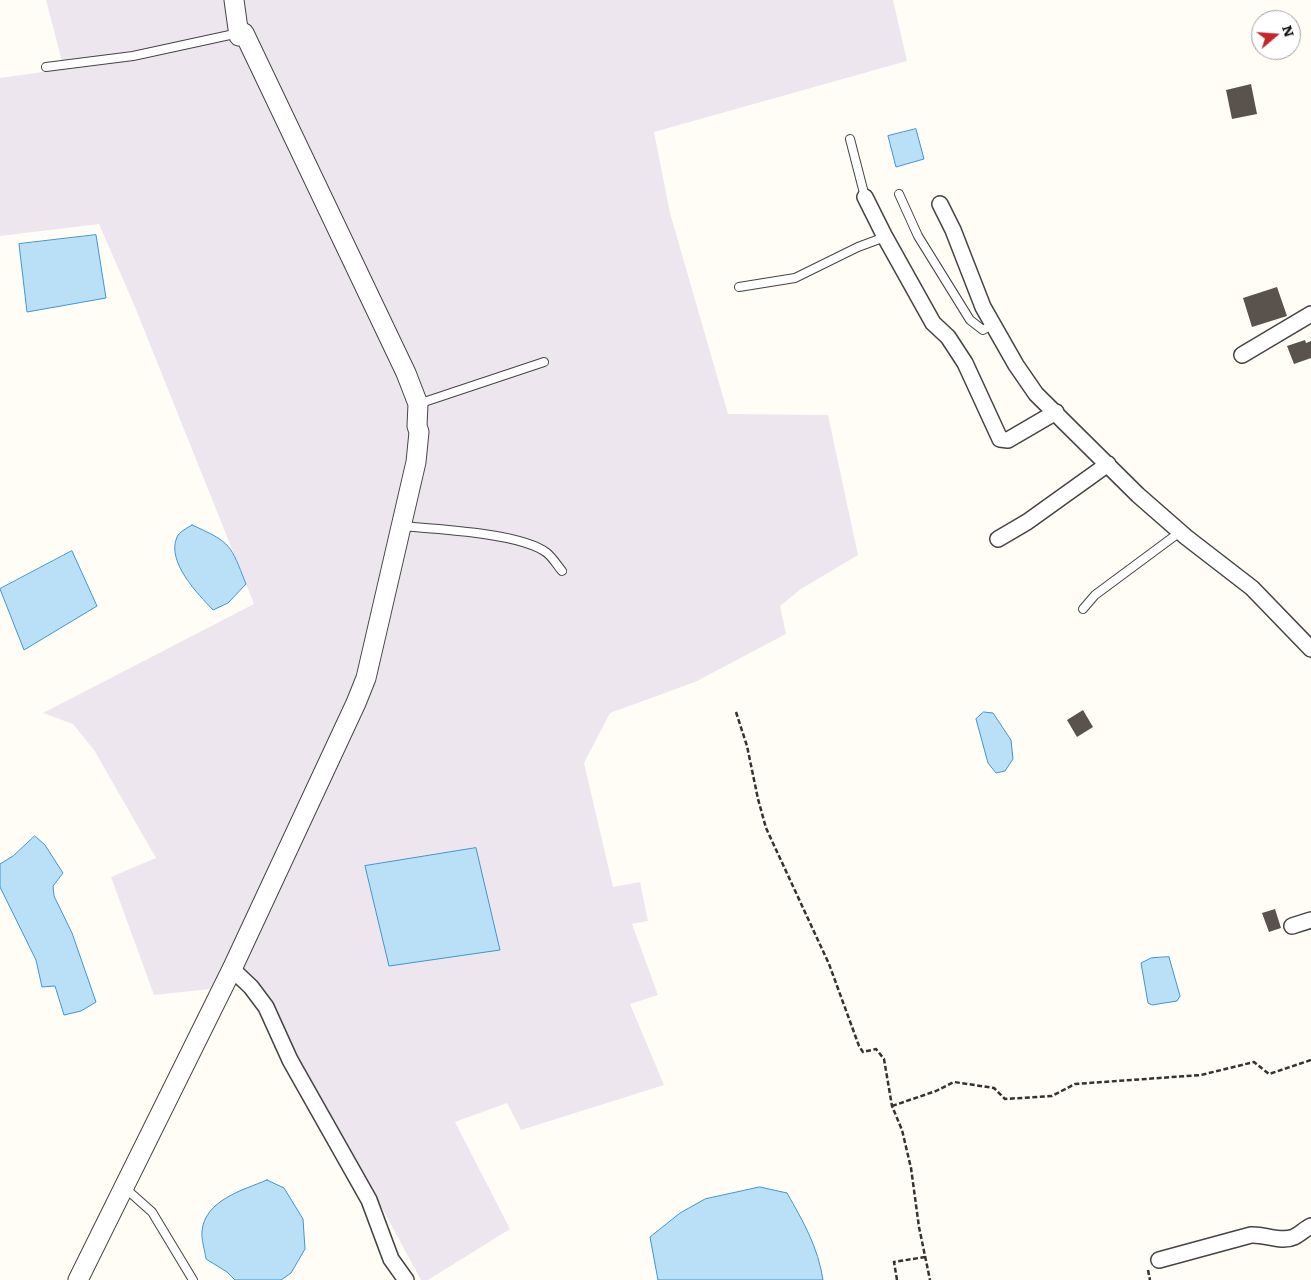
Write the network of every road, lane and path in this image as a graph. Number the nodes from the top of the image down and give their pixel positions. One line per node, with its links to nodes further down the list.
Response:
1 (234, 0): 2 (street)
2 (244, 32): 3 (lane); 14 (street)
3 (46, 67)
4 (850, 139): 6 (lane)
5 (899, 194): 11 (lane)
6 (865, 197): 8 (street)
7 (940, 204): 11 (street)
8 (885, 237): 9 (lane); 15 (street)
9 (739, 287)
10 (1311, 314): 12 (street)
11 (992, 324): 15 (street)
12 (1242, 355)
13 (544, 362): 14 (lane)
14 (418, 404): 17 (street)
15 (1056, 412): 16 (street)
16 (1108, 464): 18 (street); 19 (street)
17 (402, 526): 20 (lane); 26 (street)
18 (1180, 532): 21 (lane); 22 (street)
19 (998, 539)
20 (562, 571)
21 (1083, 609)
22 (1311, 649)
23 (736, 712): 28 (path)
24 (1311, 920): 25 (street)
25 (1292, 926)
26 (232, 969): 29 (street); 35 (street)
27 (1311, 1060): 28 (path)
28 (892, 1106): 31 (path)
29 (124, 1187): 33 (street); 34 (lane)
30 (1311, 1226): 32 (street)
31 (925, 1257): 36 (path); 37 (path)
32 (1159, 1260)
33 (78, 1280)
34 (193, 1280)
35 (406, 1280)
36 (897, 1280)
37 (930, 1280)

